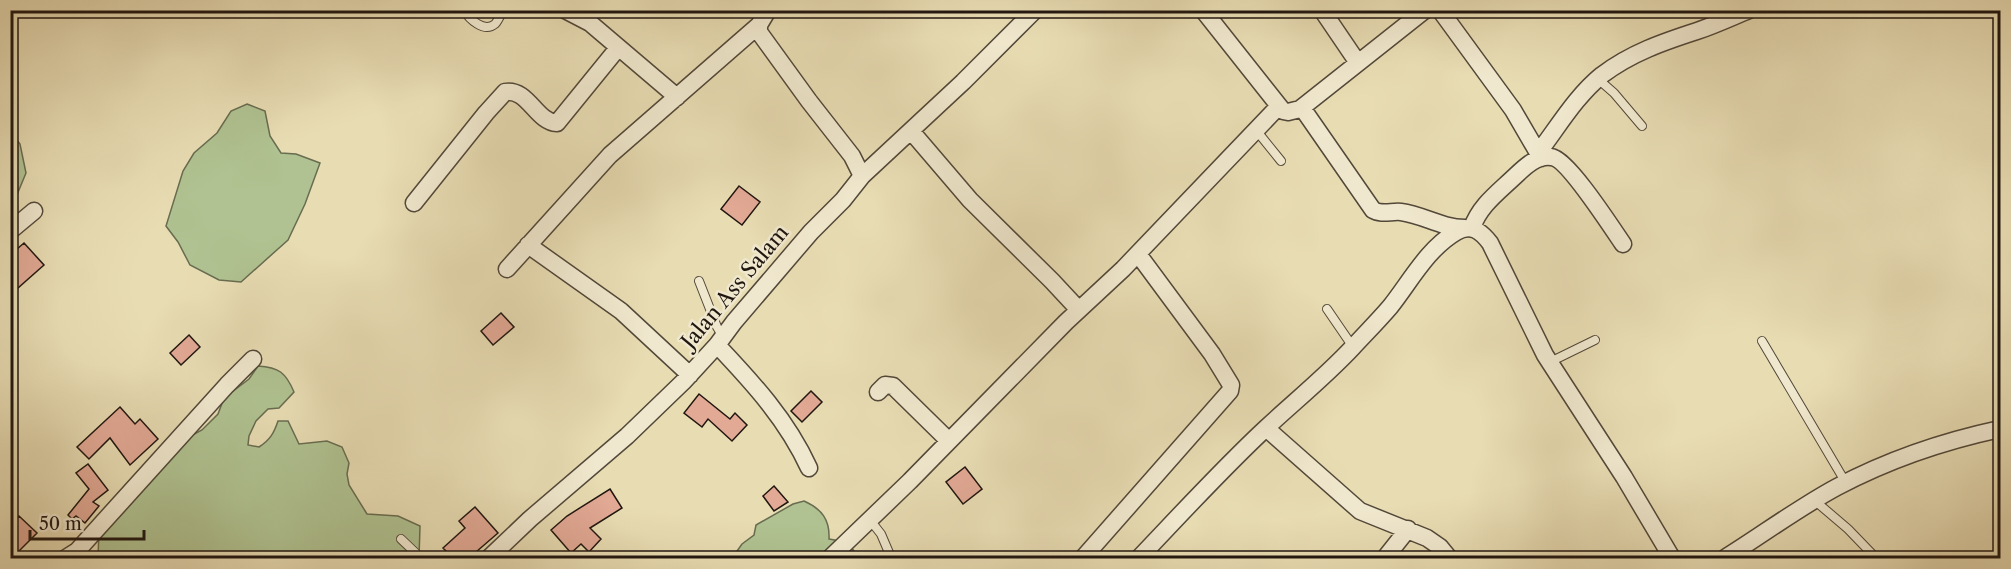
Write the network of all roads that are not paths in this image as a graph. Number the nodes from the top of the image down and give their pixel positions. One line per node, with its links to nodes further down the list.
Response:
1 (464, 10): 2 (lane)
2 (503, 10)
3 (565, 10): 11 (street)
4 (1035, 10): 19 (street, Jalan Ass Salam)
5 (1203, 10): 15 (street)
6 (1322, 10): 12 (street)
7 (1425, 10): 12 (street)
8 (1440, 10): 20 (street)
9 (1749, 10): 13 (street)
10 (764, 18): 14 (street); 22 (street)
11 (618, 48): 14 (street); 23 (street)
12 (1358, 63): 16 (street)
13 (1598, 79): 17 (lane); 20 (street)
14 (676, 97): 28 (street)
15 (1279, 106): 16 (street); 18 (street)
16 (1300, 109): 25 (street)
17 (1642, 126)
18 (1256, 130): 21 (lane); 29 (street)
19 (911, 131): 22 (street, Jalan Ass Salam); 33 (street)
20 (1539, 155): 25 (street); 27 (street)
21 (1281, 161)
22 (862, 176): 35 (street, Jalan Ass Salam)
23 (414, 203)
24 (34, 211): 26 (street)
25 (1468, 228): 37 (street); 39 (street)
26 (10, 231)
27 (1623, 244)
28 (528, 245): 30 (street); 40 (street)
29 (1138, 254): 33 (street); 56 (street)
30 (507, 269)
31 (699, 281): 35 (lane)
32 (1328, 309): 37 (lane)
33 (1079, 310): 44 (street)
34 (1595, 340): 39 (lane)
35 (720, 341): 40 (street, Jalan Ass Salam); 45 (street)
36 (1762, 341): 46 (lane)
37 (1353, 347): 42 (street)
38 (253, 359): 52 (street)
39 (1550, 362): 60 (street)
40 (690, 375): 54 (street, Jalan Ass Salam)
41 (878, 392): 44 (street)
42 (1266, 428): 49 (street); 57 (street)
43 (2001, 429): 46 (street)
44 (949, 441): 48 (street)
45 (809, 468)
46 (1846, 483): 47 (street)
47 (1814, 500): 61 (street); 62 (lane)
48 (870, 520): 51 (lane); 55 (street)
49 (1408, 529): 58 (street); 59 (street)
50 (401, 539): 53 (lane)
51 (890, 555)
52 (66, 558)
53 (421, 558)
54 (489, 558)
55 (830, 558)
56 (1083, 558)
57 (1139, 558)
58 (1385, 558)
59 (1449, 558)
60 (1672, 558)
61 (1725, 558)
62 (1876, 558)

